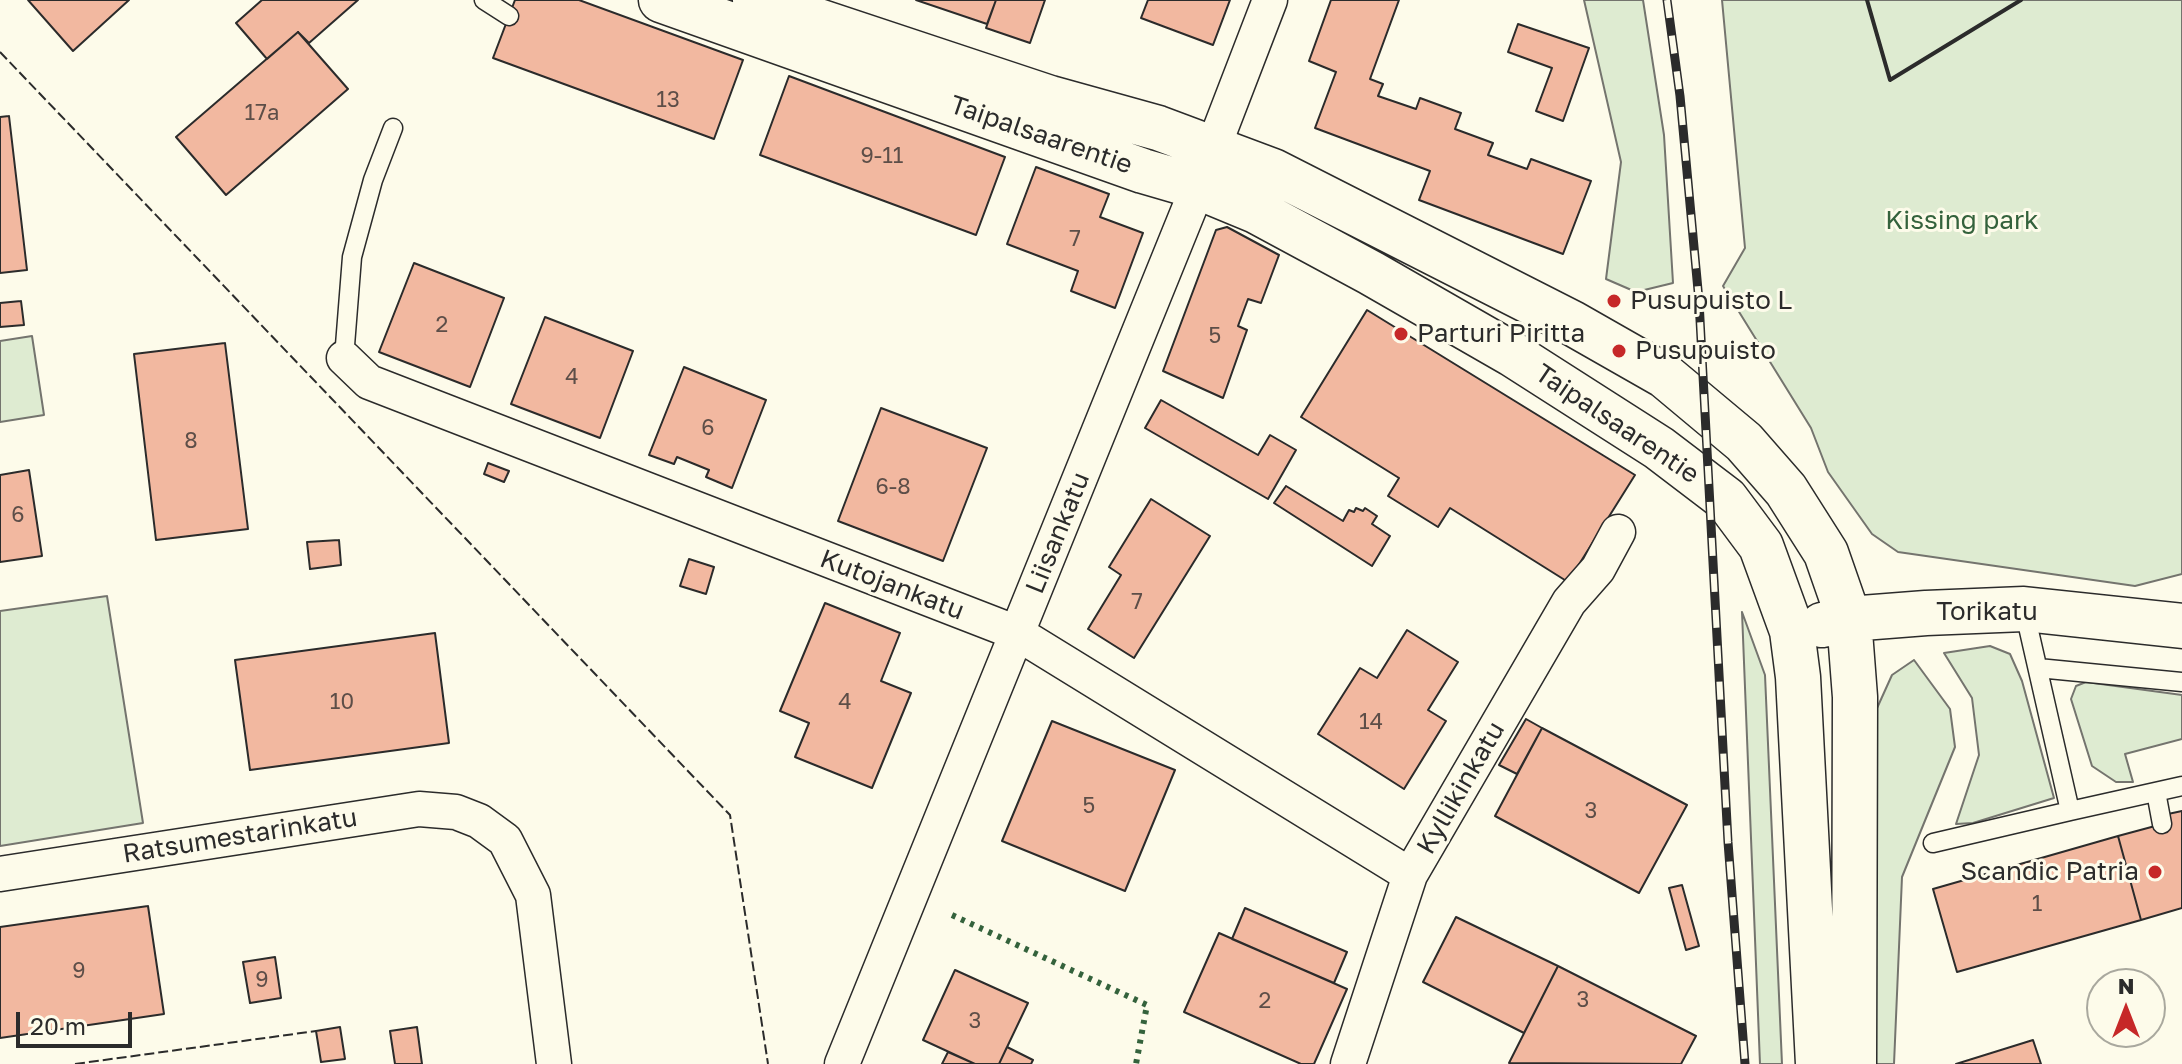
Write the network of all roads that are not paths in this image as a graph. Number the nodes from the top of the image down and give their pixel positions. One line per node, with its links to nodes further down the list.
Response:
1 (484, 0): 5 (lane)
2 (661, 0): 8 (main road, Taipalsaarentie)
3 (755, 0): 7 (main road, Taipalsaarentie)
4 (1270, 0): 7 (street, Liisankatu)
5 (509, 16)
6 (393, 128): 9 (lane)
7 (1214, 147): 8 (street, Liisankatu); 12 (main road, Taipalsaarentie)
8 (1198, 187): 14 (main road, Taipalsaarentie); 15 (street, Liisankatu)
9 (344, 358): 15 (street, Kutojankatu)
10 (1618, 532): 24 (street, Kyllikinkatu)
11 (2024, 609): 12 (main road, Torikatu); 13 (main road, Torikatu); 16 (lane)
12 (1849, 619): 14 (main road, Torikatu); 29 (main road, Taipalsaarentie)
13 (2182, 626)
14 (1792, 631): 28 (main road, Taipalsaarentie)
15 (1017, 633): 24 (street, Kutojankatu); 26 (street, Liisankatu)
16 (2038, 668): 17 (lane); 20 (lane)
17 (2182, 682)
18 (2182, 786): 19 (lane)
19 (2156, 792): 20 (lane); 21 (lane)
20 (2070, 811): 22 (lane)
21 (2162, 824)
22 (1933, 843)
23 (0, 874): 25 (street, Ratsumestarinkatu)
24 (1410, 875): 27 (street, Kyllikinkatu)
25 (554, 1064)
26 (842, 1064)
27 (1348, 1064)
28 (1818, 1064)
29 (1854, 1064)

